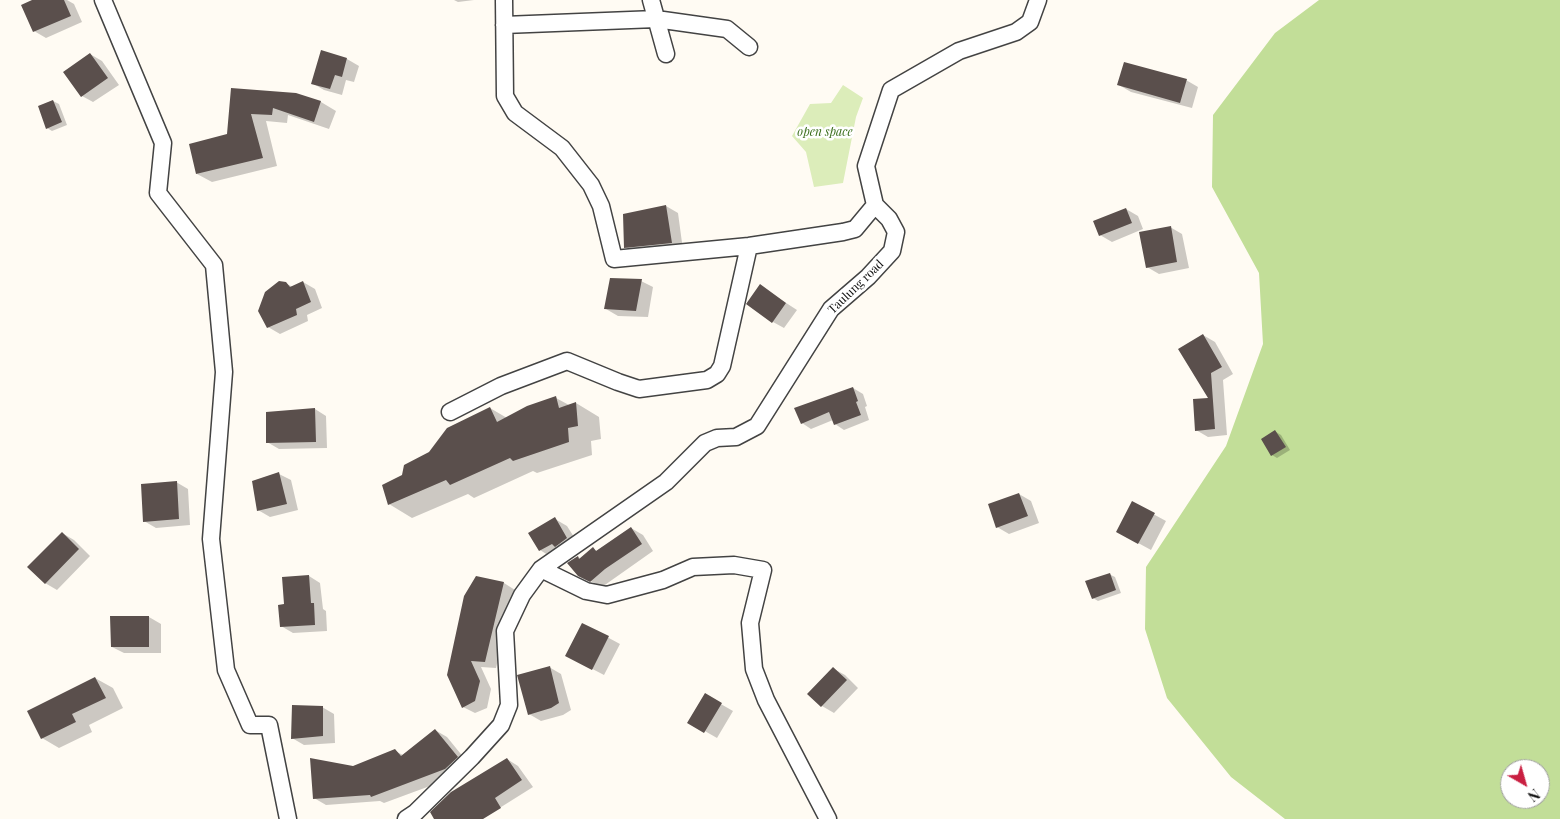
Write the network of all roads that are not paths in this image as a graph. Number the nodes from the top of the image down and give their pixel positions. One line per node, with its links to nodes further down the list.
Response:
1 (103, 0): 13 (street)
2 (504, 0): 6 (street)
3 (651, 0): 5 (street)
4 (1038, 0): 9 (street, Taulung road)
5 (656, 19): 6 (street); 7 (street); 8 (street)
6 (504, 25): 10 (street)
7 (749, 46)
8 (666, 54)
9 (875, 205): 10 (street); 12 (street, Taulung road)
10 (749, 246): 11 (street)
11 (450, 412)
12 (541, 569): 14 (street, Taulung road); 15 (street)
13 (288, 819)
14 (406, 819)
15 (828, 819)

